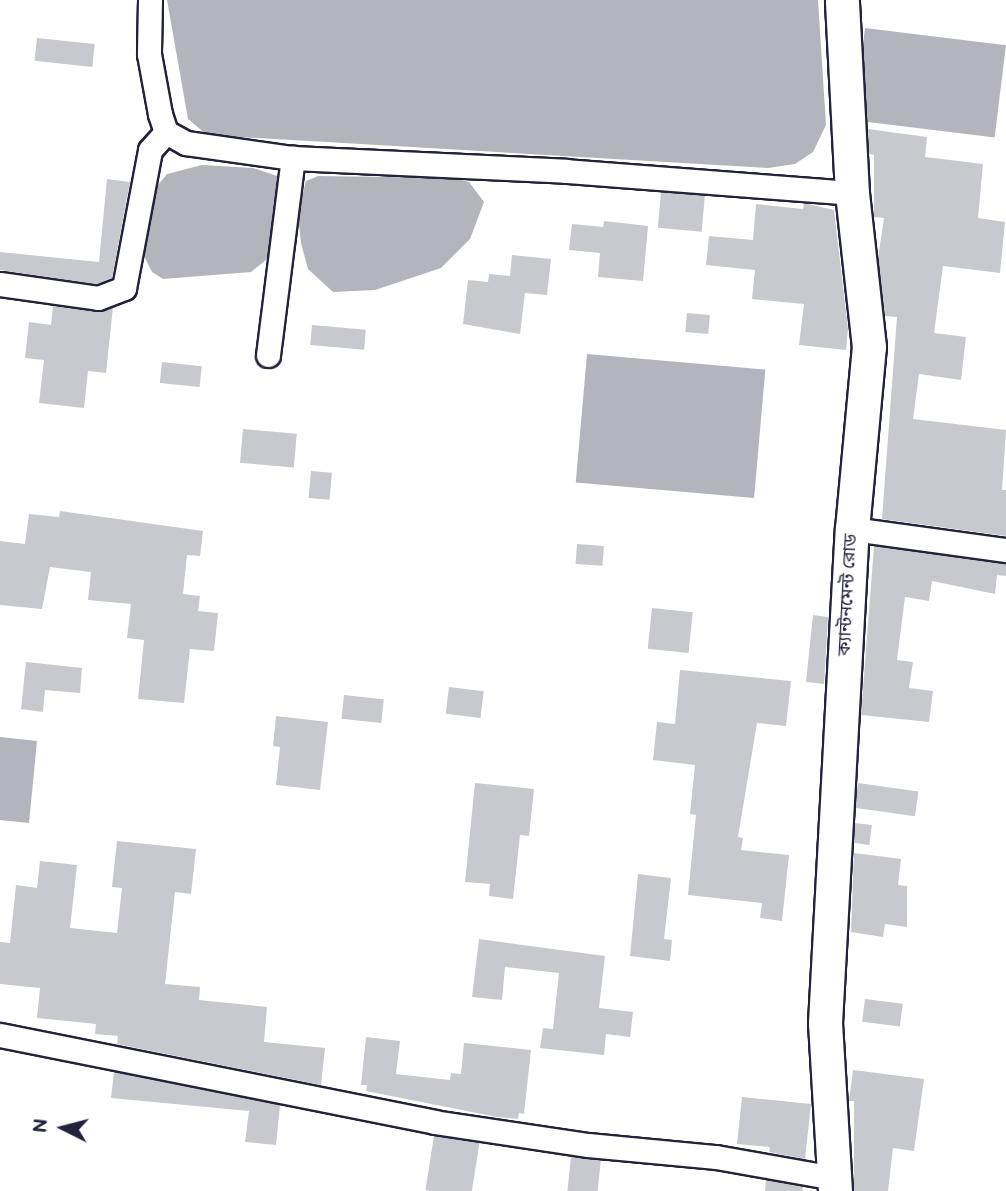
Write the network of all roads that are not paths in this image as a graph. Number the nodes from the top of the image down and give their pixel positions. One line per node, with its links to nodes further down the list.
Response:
1 (150, 0): 3 (street)
2 (842, 0): 5 (main road, ক্যান্টনমেন্ট রোড)
3 (166, 132): 4 (street); 6 (street)
4 (293, 158): 5 (street); 7 (street)
5 (852, 193): 8 (main road, ক্যান্টনমেন্ট রোড)
6 (0, 284)
7 (268, 355)
8 (852, 529): 9 (street); 11 (main road, ক্যান্টনমেন্ট রোড)
9 (1006, 550)
10 (0, 1035): 11 (street)
11 (834, 1185)

